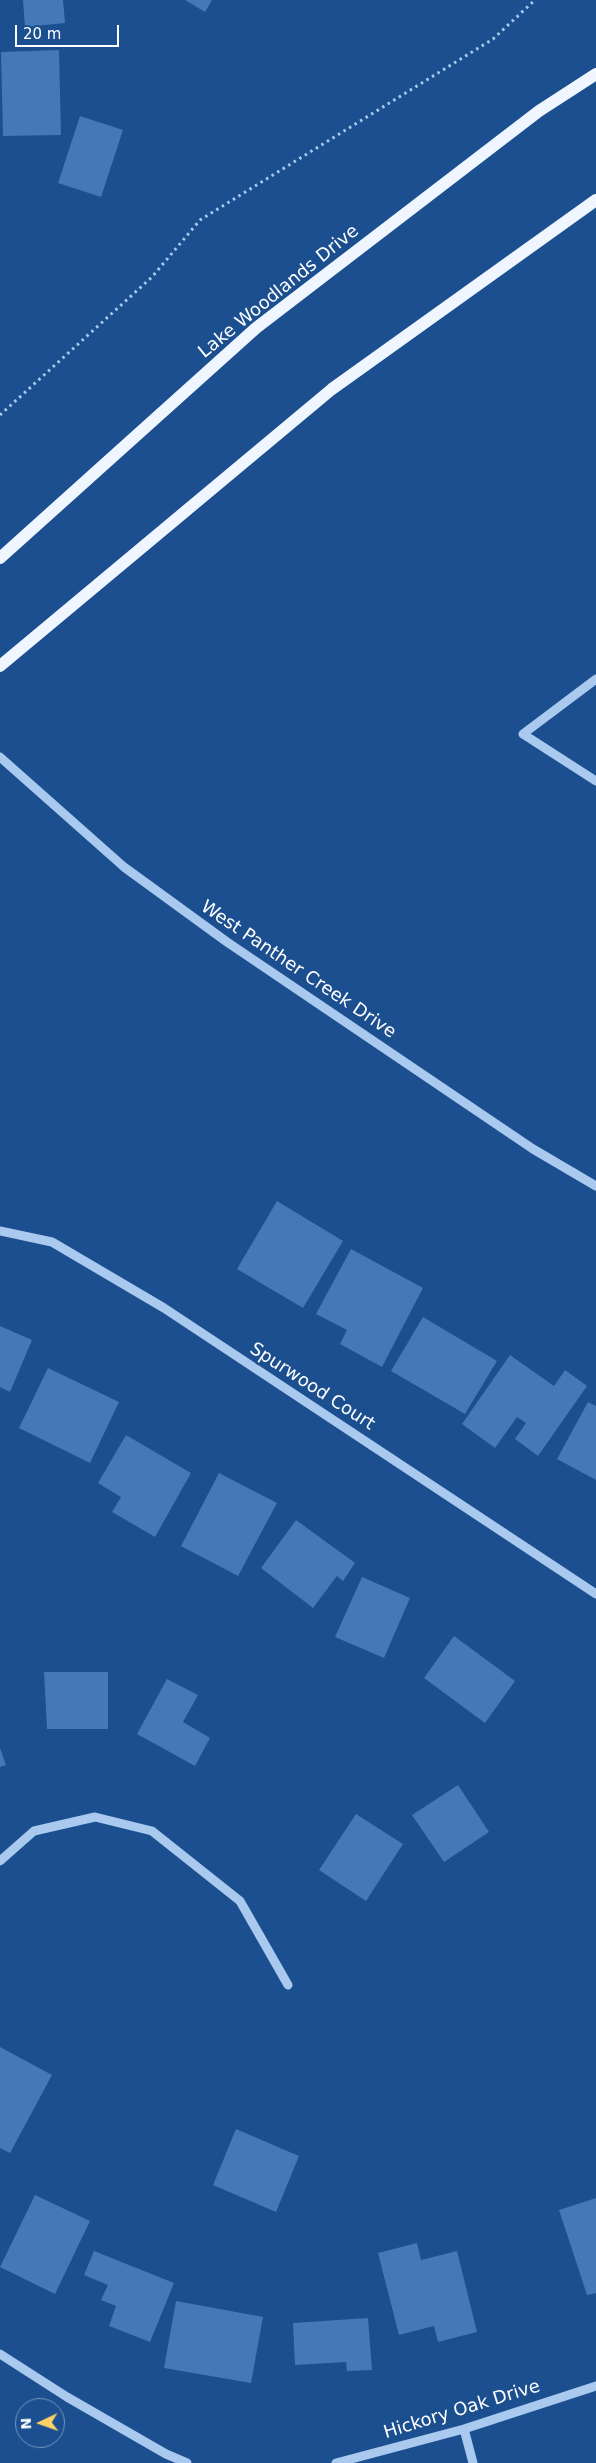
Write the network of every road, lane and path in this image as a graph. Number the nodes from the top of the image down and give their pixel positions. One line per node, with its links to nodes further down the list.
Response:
1 (535, 0): 4 (path)
2 (596, 74): 5 (main road, Lake Woodlands Drive)
3 (596, 200): 6 (main road)
4 (0, 415)
5 (0, 558)
6 (0, 666)
7 (596, 679): 9 (street)
8 (0, 757): 10 (street, West Panther Creek Drive)
9 (596, 781)
10 (596, 1186)
11 (0, 1231): 12 (street, Spurwood Court)
12 (596, 1594)
13 (0, 1861): 14 (street)
14 (288, 1985)
15 (0, 2354): 18 (street)
16 (596, 2386): 17 (street, Hickory Oak Drive)
17 (464, 2429): 19 (street, Hickory Oak Drive); 20 (street)
18 (187, 2463)
19 (336, 2463)
20 (474, 2463)

